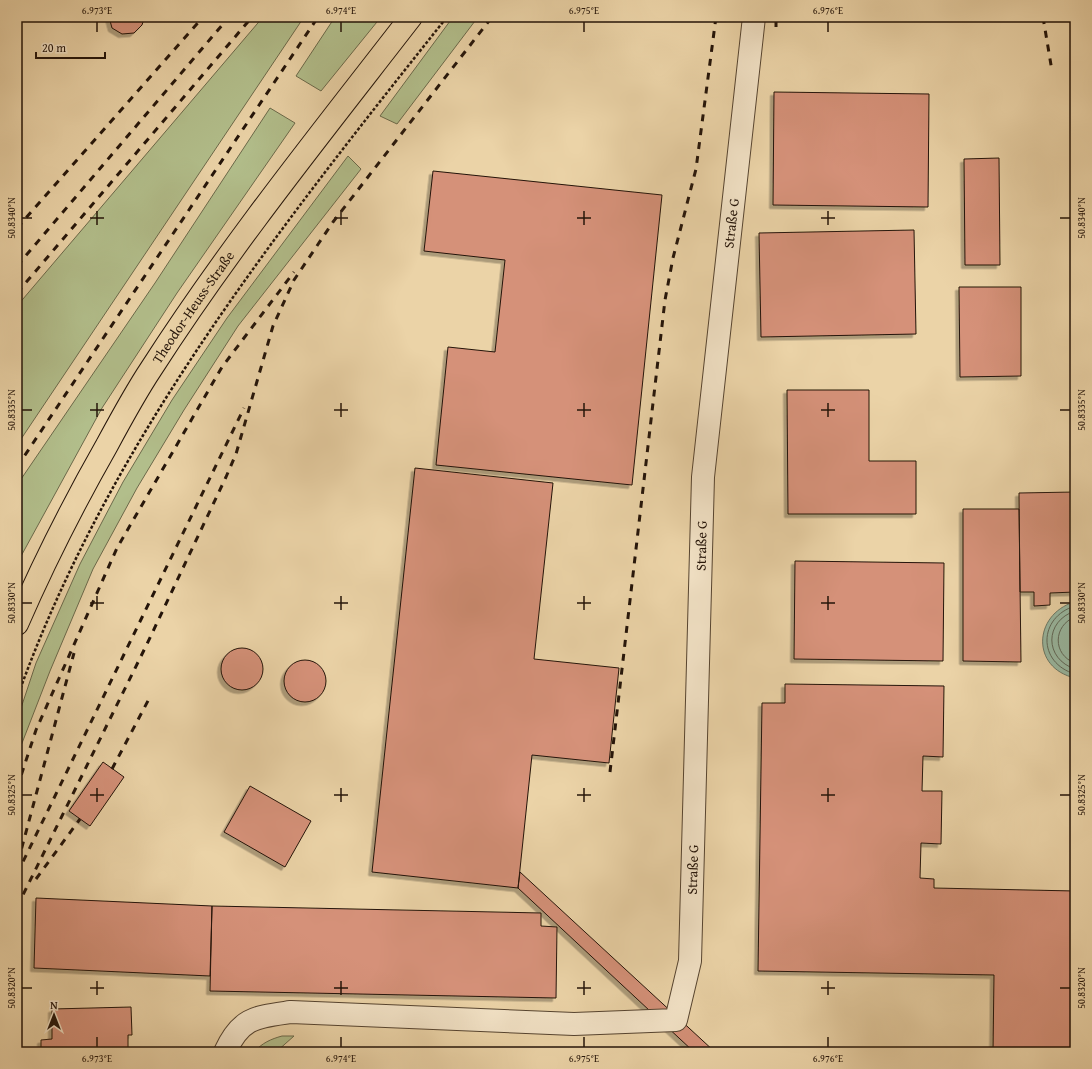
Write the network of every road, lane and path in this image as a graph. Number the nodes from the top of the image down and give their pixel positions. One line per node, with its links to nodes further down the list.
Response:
1 (411, 17): 4 (main road, Theodor-Heuss-Straße)
2 (447, 17): 5 (path)
3 (754, 17): 6 (street, Straße G)
4 (17, 624)
5 (17, 698)
6 (225, 1052)

